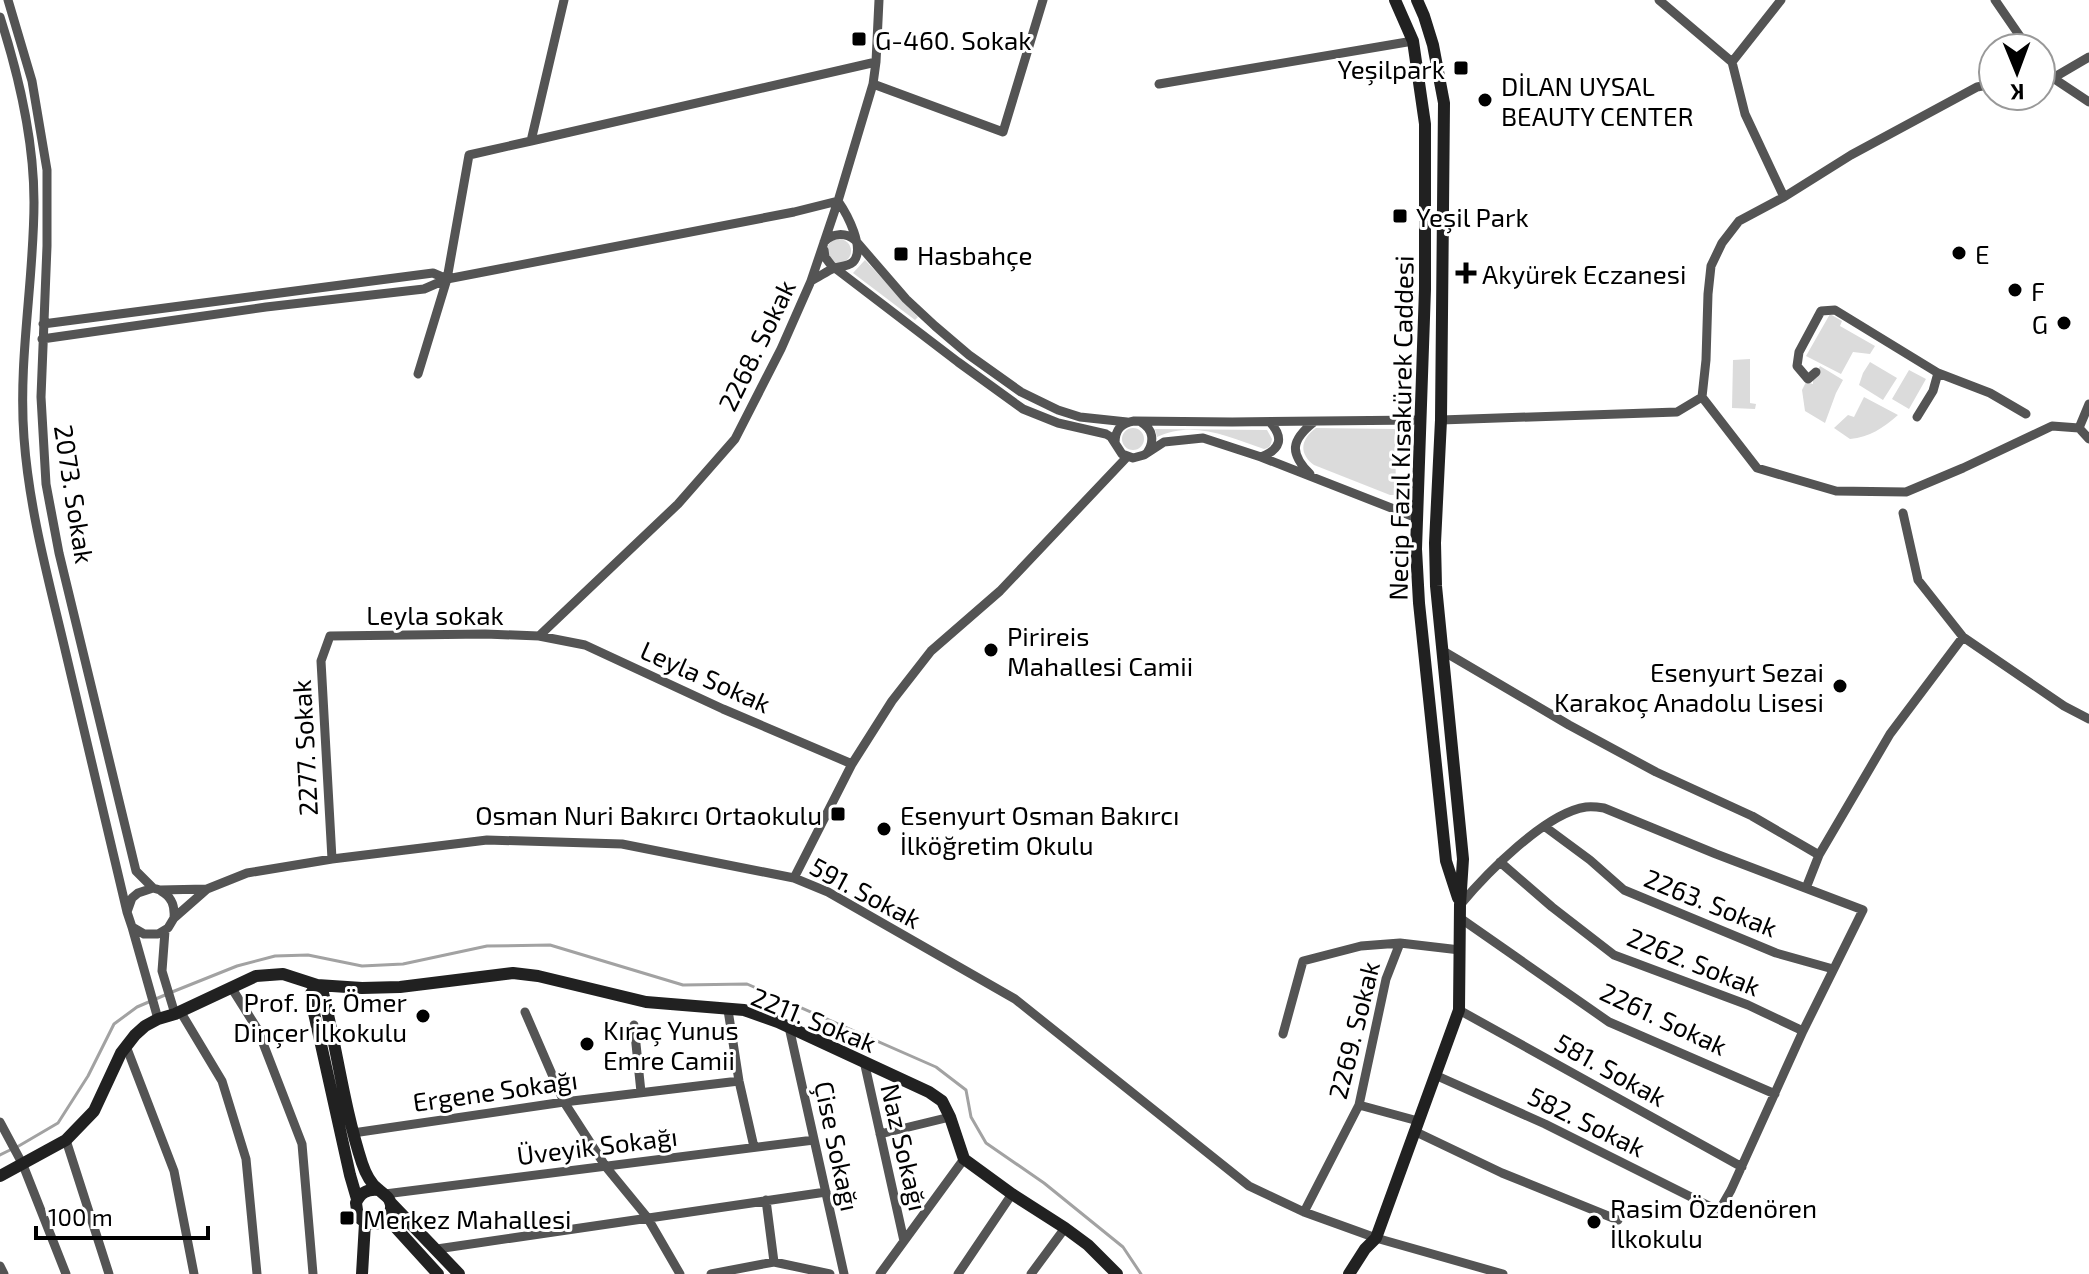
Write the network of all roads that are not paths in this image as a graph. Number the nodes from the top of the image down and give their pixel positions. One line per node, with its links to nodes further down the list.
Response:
1 (8, 0): 30 (street, 2073. Sokak)
2 (564, 0): 22 (street)
3 (879, 0): 14 (street, 2268. Sokak)
4 (1043, 0): 18 (street)
5 (1414, 0): 9 (street); 40 (street, Necip Fazıl Kısakürek Caddesi)
6 (1659, 0): 15 (street)
7 (1781, 0): 15 (street)
8 (1995, 0): 11 (street)
9 (1398, 6): 12 (street, Necip Fazıl Kısakürek Caddesi)
10 (0, 17): 67 (street, 2073. Sokak)
11 (2017, 32)
12 (1413, 41): 19 (street); 39 (street, Necip Fazıl Kısakürek Caddesi)
13 (2089, 57): 16 (street)
14 (876, 62): 18 (street, 2268. Sokak); 22 (street)
15 (1732, 62): 23 (street)
16 (2057, 76)
17 (2057, 81): 21 (street)
18 (873, 84): 24 (street, 2268. Sokak)
19 (1159, 84)
20 (1977, 87): 23 (street)
21 (2089, 102)
22 (531, 141): 28 (street)
23 (1784, 197): 35 (street)
24 (838, 201): 25 (street); 26 (street, 2268. Sokak); 28 (street)
25 (855, 240): 26 (street); 27 (street); 41 (street)
26 (824, 242): 27 (street); 29 (street, 2268. Sokak)
27 (836, 268): 29 (street); 46 (street)
28 (447, 279): 30 (street); 31 (street); 34 (street)
29 (811, 281): 54 (street, 2268. Sokak)
30 (43, 324): 31 (street, 2073. Sokak)
31 (42, 339): 65 (street, 2073. Sokak)
32 (1816, 372): 33 (street)
33 (1938, 373): 37 (street); 38 (street)
34 (418, 374)
35 (1702, 397): 40 (street); 44 (street)
36 (2089, 404): 44 (street)
37 (2026, 414)
38 (1917, 417)
39 (1420, 420): 40 (street); 43 (street); 52 (street, Necip Fazıl Kısakürek Caddesi)
40 (1441, 420): 56 (street, Necip Fazıl Kısakürek Caddesi)
41 (1130, 421): 42 (street); 46 (street); 47 (street)
42 (1270, 422): 43 (street); 49 (street)
43 (1314, 422): 50 (street)
44 (2079, 428): 45 (street)
45 (2089, 439)
46 (1115, 443): 48 (street)
47 (1144, 455): 48 (street); 49 (street)
48 (1127, 457): 58 (street)
49 (1261, 457): 50 (street)
50 (1315, 478): 52 (street)
51 (1903, 513): 55 (street)
52 (1417, 518): 68 (street, Necip Fazıl Kısakürek Caddesi)
53 (330, 636): 54 (street, Leyla sokak); 61 (street, 2277. Sokak)
54 (539, 636): 58 (street, Leyla Sokak)
55 (1963, 637): 57 (street); 60 (street)
56 (1443, 651): 60 (street); 68 (street, Necip Fazıl Kısakürek Caddesi)
57 (2089, 719)
58 (852, 764): 63 (street)
59 (1544, 826): 62 (street); 64 (street); 74 (street, 2263. Sokak)
60 (1819, 855): 64 (street)
61 (332, 859): 63 (street, 591. Sokak); 66 (street, 591. Sokak)
62 (1500, 862): 68 (street); 84 (street, 2262. Sokak)
63 (794, 878): 112 (street, 591. Sokak)
64 (1806, 888): 74 (street)
65 (156, 889): 66 (street); 67 (street); 69 (street)
66 (207, 889): 69 (street)
67 (127, 912): 70 (street)
68 (1460, 912): 73 (street, Necip Fazıl Kısakürek Caddesi); 91 (street, 2261. Sokak)
69 (174, 918): 71 (street)
70 (132, 927): 71 (street); 81 (street)
71 (165, 931): 79 (street)
72 (1400, 943): 73 (street); 85 (street); 93 (street, 2269. Sokak)
73 (1460, 950): 78 (street, Necip Fazıl Kısakürek Caddesi)
74 (1833, 969): 84 (street)
75 (317, 985): 76 (street, 2211. Sokak); 77 (street, 2211. Sokak); 97 (street); 110 (street)
76 (231, 987): 79 (street, 2211. Sokak); 131 (street)
77 (728, 1010): 83 (street, 2211. Sokak); 89 (street)
78 (1459, 1010): 88 (street, Necip Fazıl Kısakürek Caddesi); 105 (street, 581. Sokak)
79 (176, 1011): 81 (street, 2211. Sokak); 130 (street)
80 (525, 1012): 92 (street)
81 (158, 1017): 86 (street)
82 (634, 1025): 90 (street)
83 (789, 1027): 87 (street, 2211. Sokak); 100 (street, Çise Sokağı)
84 (1803, 1031): 91 (street)
85 (1283, 1034)
86 (126, 1046): 99 (street); 129 (street)
87 (864, 1061): 94 (street, 2211. Sokak); 98 (street, Naz Sokağı)
88 (1435, 1075): 96 (street, Necip Fazıl Kısakürek Caddesi); 105 (street, 582. Sokak)
89 (739, 1081): 90 (street, Ergene Sokağı); 101 (street)
90 (641, 1092): 92 (street, Ergene Sokağı)
91 (1775, 1094): 105 (street)
92 (564, 1102): 97 (street, Ergene Sokağı); 104 (street)
93 (1359, 1105): 96 (street); 112 (street, 2269. Sokak)
94 (950, 1117): 98 (street); 102 (street, 2211. Sokak)
95 (0, 1122): 103 (street)
96 (1416, 1126): 115 (street); 118 (street, Necip Fazıl Kısakürek Caddesi)
97 (353, 1133): 109 (street)
98 (880, 1134): 119 (street, Naz Sokağı)
99 (66, 1140): 103 (street); 128 (street)
100 (814, 1140): 101 (street, Üveyik Sokağı); 107 (street, Çise Sokağı)
101 (754, 1147): 104 (street, Üveyik Sokağı)
102 (964, 1159): 108 (street); 119 (street)
103 (21, 1162): 106 (street); 127 (street)
104 (606, 1167): 109 (street, Üveyik Sokağı); 113 (street)
105 (1742, 1167)
106 (0, 1176)
107 (826, 1192): 111 (street); 137 (street, Çise Sokağı)
108 (1012, 1194): 117 (street); 139 (street)
109 (385, 1196): 110 (street); 114 (street); 120 (street)
110 (357, 1199): 116 (street)
111 (766, 1200): 113 (street); 121 (street)
112 (1304, 1212): 118 (street, 591. Sokak)
113 (647, 1217): 120 (street); 135 (street)
114 (387, 1218): 116 (street); 133 (street)
115 (1618, 1220)
116 (365, 1223): 132 (street)
117 (1065, 1228): 124 (street); 140 (street)
118 (1376, 1238): 141 (street, Necip Fazıl Kısakürek Caddesi); 142 (street, 591. Sokak)
119 (904, 1241): 138 (street)
120 (437, 1249): 134 (street)
121 (774, 1262): 123 (street); 125 (street)
122 (0, 1266): 126 (street)
123 (759, 1269): 136 (street)
124 (1111, 1271)
125 (825, 1273)
126 (4, 1274)
127 (66, 1274)
128 (109, 1274)
129 (194, 1274)
130 (257, 1274)
131 (313, 1274)
132 (362, 1274)
133 (438, 1274)
134 (459, 1274)
135 (680, 1274)
136 (711, 1274)
137 (844, 1274)
138 (880, 1274)
139 (958, 1274)
140 (1031, 1274)
141 (1349, 1274)
142 (1503, 1274)

